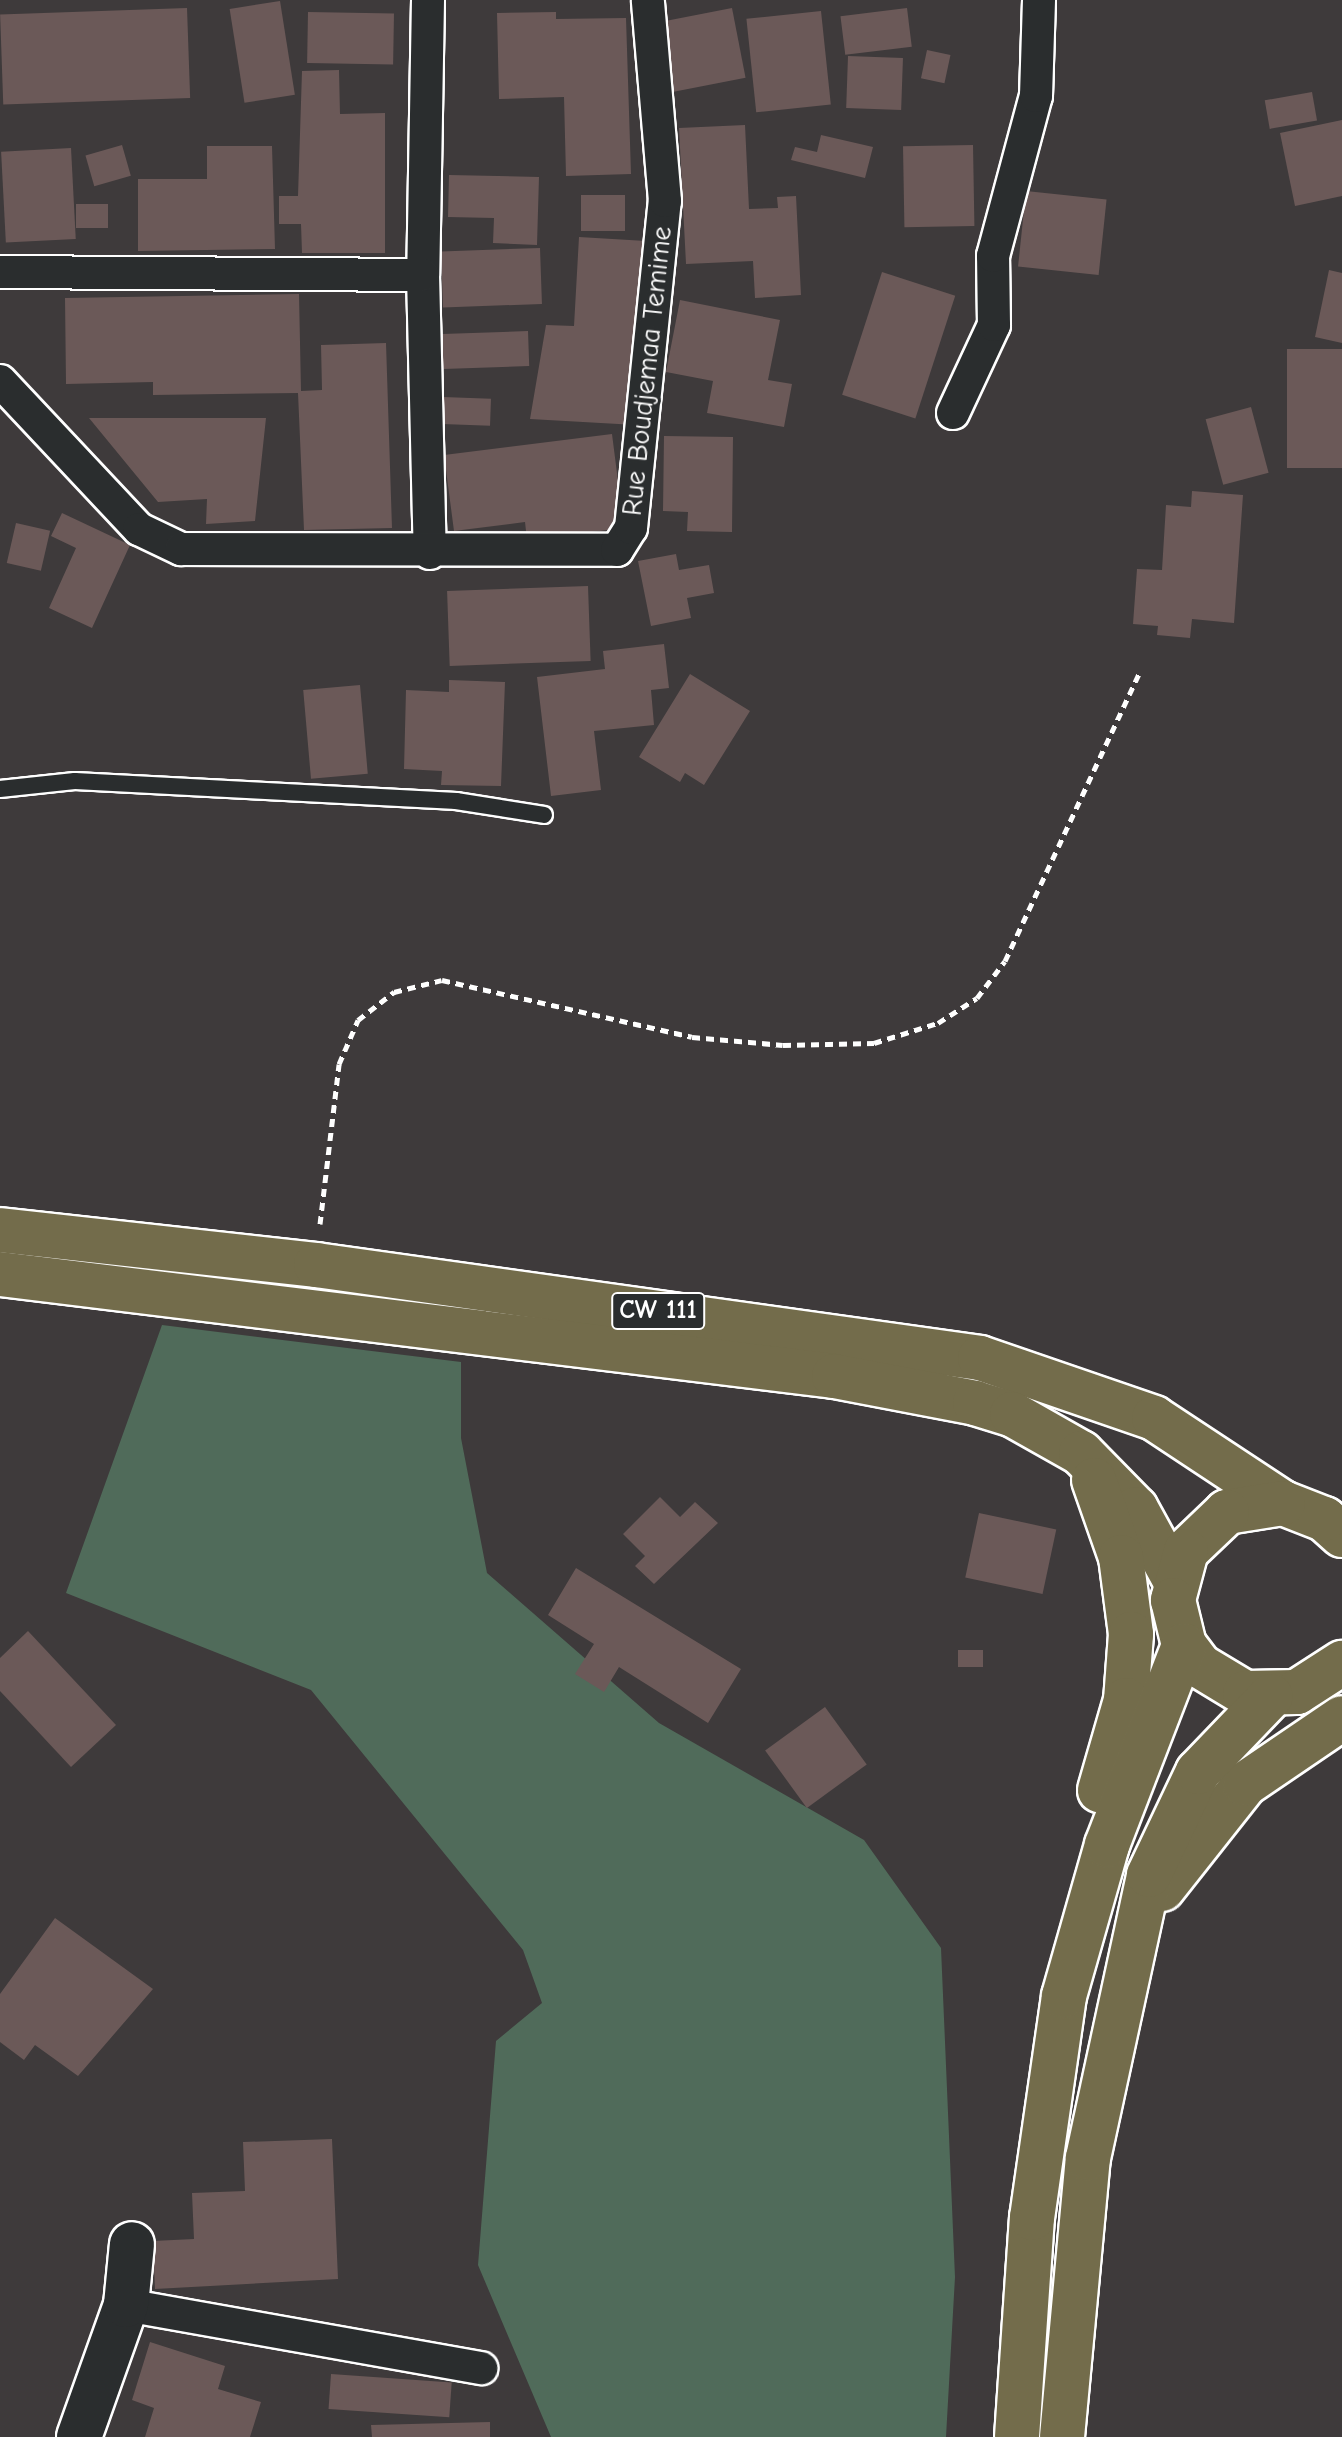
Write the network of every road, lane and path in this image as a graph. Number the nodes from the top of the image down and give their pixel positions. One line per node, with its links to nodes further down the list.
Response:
1 (428, 0): 7 (street)
2 (632, 0): 5 (street)
3 (658, 0): 5 (street)
4 (1039, 0): 9 (street)
5 (648, 1): 10 (street, Rue Boudjemaa Temime)
6 (0, 272): 7 (street)
7 (423, 275): 10 (street)
8 (0, 381): 10 (street, Rue Boudjemaa Temime)
9 (953, 413)
10 (430, 553)
11 (1139, 674): 15 (path)
12 (0, 789): 13 (lane)
13 (544, 815)
14 (0, 1230): 15 (highway, CW 111)
15 (316, 1265): 18 (highway, CW 111)
16 (0, 1274): 17 (highway)
17 (1081, 1453): 20 (highway); 24 (highway)
18 (1283, 1503): 19 (highway); 20 (highway)
19 (1342, 1535)
20 (1174, 1578): 21 (highway)
21 (1184, 1645): 23 (highway); 24 (highway)
22 (1337, 1686): 23 (highway); 25 (highway)
23 (1271, 1696): 25 (highway)
24 (1092, 1892): 30 (highway)
25 (1133, 1935): 31 (highway)
26 (132, 2244): 27 (street)
27 (126, 2305): 28 (street); 29 (street)
28 (481, 2368)
29 (79, 2437)
30 (1017, 2437)
31 (1062, 2437)

